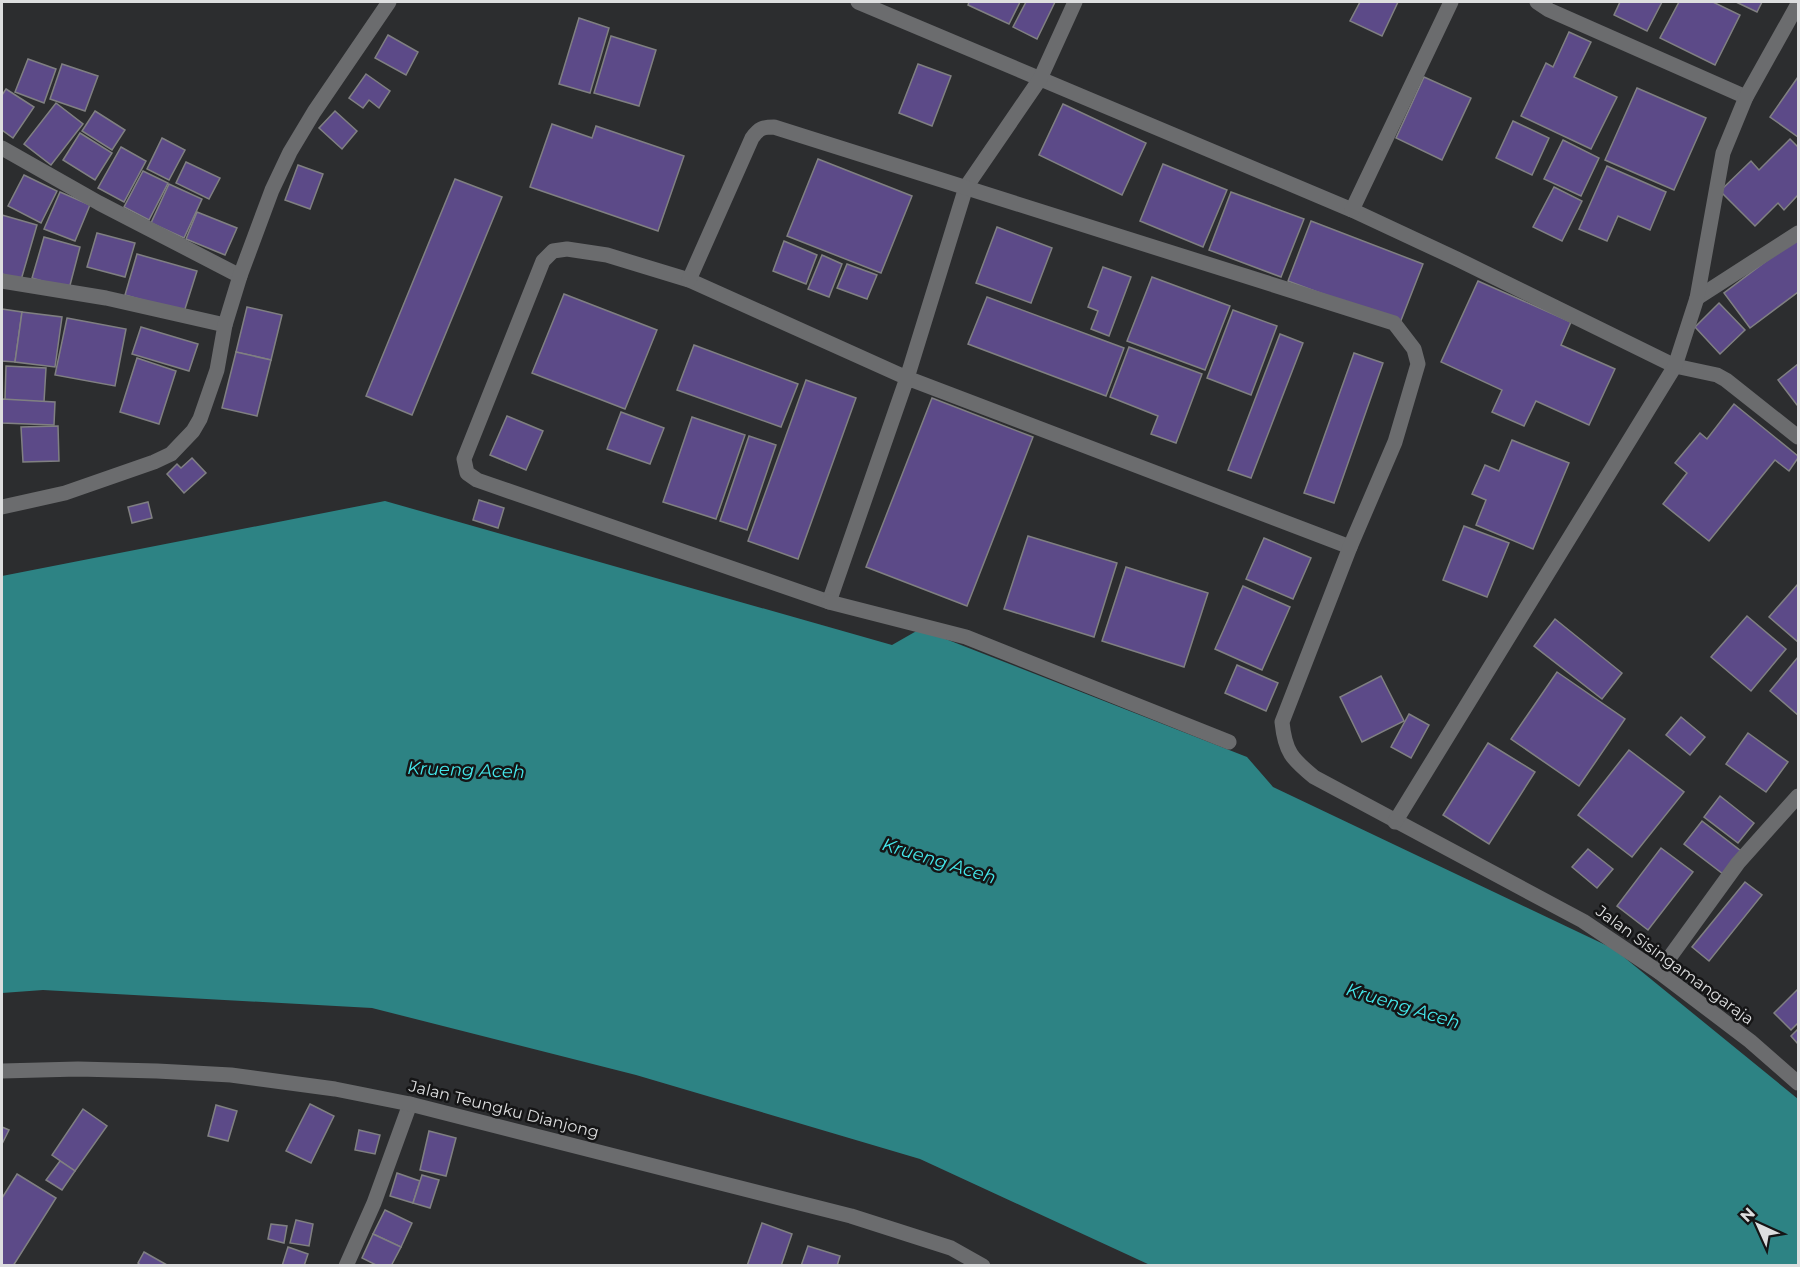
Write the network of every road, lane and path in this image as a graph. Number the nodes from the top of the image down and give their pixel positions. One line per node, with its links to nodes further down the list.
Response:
1 (389, 2): 13 (street)
2 (858, 2): 7 (street)
3 (1075, 2): 7 (street)
4 (1451, 2): 11 (street)
5 (1537, 2): 8 (street)
6 (1798, 4): 8 (street)
7 (1040, 79): 10 (street); 11 (street)
8 (1746, 97): 16 (street)
9 (2, 148): 13 (street)
10 (966, 187): 14 (street, Jalan Sisingamangaraja); 19 (street); 22 (street, Jalan Sisingamangaraja)
11 (1352, 210): 18 (street)
12 (1798, 233): 16 (street)
13 (240, 276): 17 (street)
14 (689, 280): 19 (street); 23 (street)
15 (2, 281): 17 (street)
16 (1697, 298): 18 (street)
17 (225, 325): 21 (street)
18 (1675, 366): 20 (street); 26 (street)
19 (907, 378): 22 (street); 23 (street)
20 (1798, 437)
21 (2, 507)
22 (1350, 546): 26 (street, Jalan Sisingamangaraja)
23 (829, 602): 24 (street)
24 (1229, 742)
25 (1798, 796): 27 (street)
26 (1395, 822): 27 (street, Jalan Sisingamangaraja)
27 (1659, 972): 29 (street, Jalan Sisingamangaraja)
28 (2, 1071): 30 (street, Jalan Teungku Dianjong)
29 (1798, 1083)
30 (410, 1104): 31 (street); 32 (street, Jalan Teungku Dianjong)
31 (346, 1266)
32 (982, 1266)

